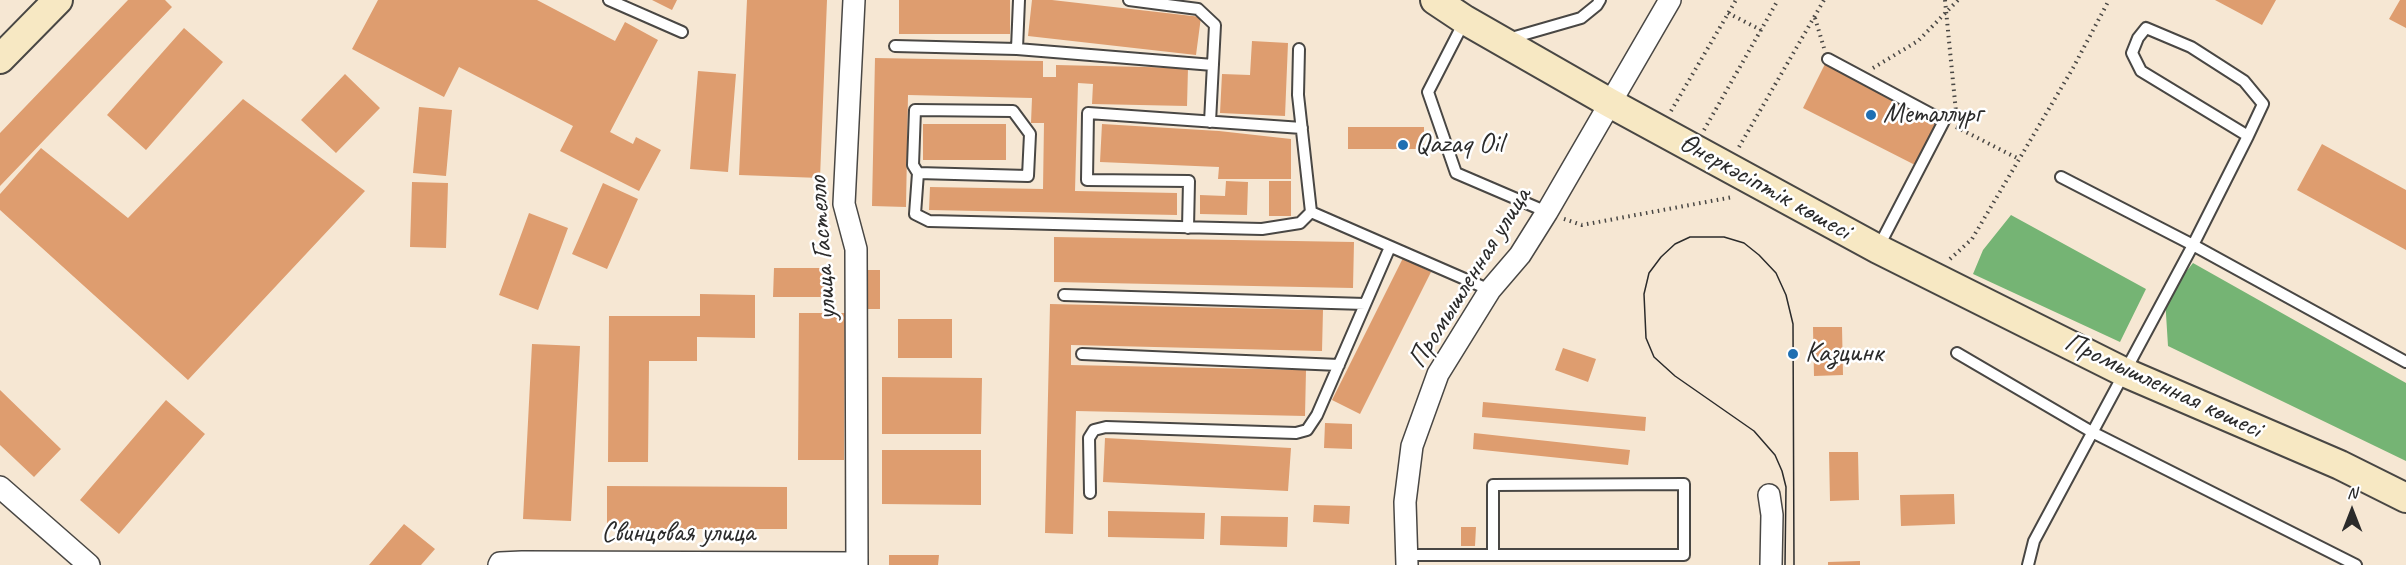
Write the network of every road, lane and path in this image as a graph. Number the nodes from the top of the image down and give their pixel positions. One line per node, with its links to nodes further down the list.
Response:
1 (58, 0): 25 (main road)
2 (609, 0): 20 (lane)
3 (854, 0): 64 (street, улица Гастелло)
4 (1019, 0): 23 (lane)
5 (1130, 0): 27 (lane)
6 (1435, 0): 18 (main road, Өнеркәсіптік көшесі)
7 (1600, 0): 21 (lane)
8 (1670, 0): 29 (street, Промышленная улица)
9 (1736, 0): 16 (path)
10 (1778, 0): 19 (path)
11 (1824, 0): 17 (path)
12 (1945, 0): 15 (path)
13 (1958, 0): 15 (path)
14 (2109, 0): 37 (path)
15 (1948, 11): 28 (path); 33 (path)
16 (1728, 13): 19 (path); 34 (path)
17 (1815, 17): 26 (path); 38 (path)
18 (1465, 20): 21 (main road, Өнеркәсіптік көшесі); 43 (lane)
19 (1761, 30): 36 (path)
20 (682, 32)
21 (1502, 41): 29 (main road, Өнеркәсіптік көшесі)
22 (895, 46): 23 (lane)
23 (1017, 49): 27 (lane)
24 (1299, 50): 32 (lane)
25 (0, 59)
26 (1828, 59): 28 (lane)
27 (1213, 65): 31 (lane)
28 (1859, 76): 30 (lane)
29 (1610, 103): 34 (main road, Өнеркәсіптік көшесі); 43 (street, Промышленная улица)
30 (1944, 121): 33 (path); 47 (lane)
31 (1210, 122): 32 (lane); 44 (lane)
32 (1302, 128): 42 (lane)
33 (1957, 128): 37 (path)
34 (1660, 130): 36 (main road, Өнеркәсіптік көшесі)
35 (2248, 136): 35 (lane); 45 (lane)
36 (1694, 149): 38 (main road, Өнеркәсіптік көшесі)
37 (2019, 159): 48 (path)
38 (1728, 167): 41 (main road, Өнеркәсіптік көшесі)
39 (918, 173): 39 (lane); 44 (lane)
40 (2061, 177): 45 (lane)
41 (1770, 190): 43 (path); 47 (main road, Өнеркәсіптік көшесі)
42 (1311, 212): 44 (lane); 46 (lane)
43 (1547, 212): 49 (street, Промышленная улица)
44 (1188, 228)
45 (2193, 245): 54 (lane); 56 (lane)
46 (1390, 247): 49 (lane); 51 (lane)
47 (1878, 249): 48 (main road, Өнеркәсіптік көшесі)
48 (1922, 269): 56 (main road, Промышленная көшесі)
49 (1490, 290): 63 (street, Промышленная улица)
50 (1064, 295): 51 (lane)
51 (1365, 304): 55 (lane)
52 (1957, 353): 57 (lane)
53 (1082, 354): 55 (lane)
54 (2406, 362)
55 (1339, 365): 59 (lane)
56 (2126, 372): 57 (lane); 61 (main road, Промышленная көшесі)
57 (2092, 432): 68 (lane); 69 (lane)
58 (0, 487): 65 (street)
59 (1090, 493)
60 (1769, 495): 67 (street)
61 (2406, 498)
62 (1493, 555): 62 (lane); 63 (lane)
63 (1407, 560)
64 (857, 564): 66 (street, Свинцовая улица)
65 (89, 565)
66 (499, 565)
67 (1771, 565)
68 (2028, 565)
69 (2355, 565)

